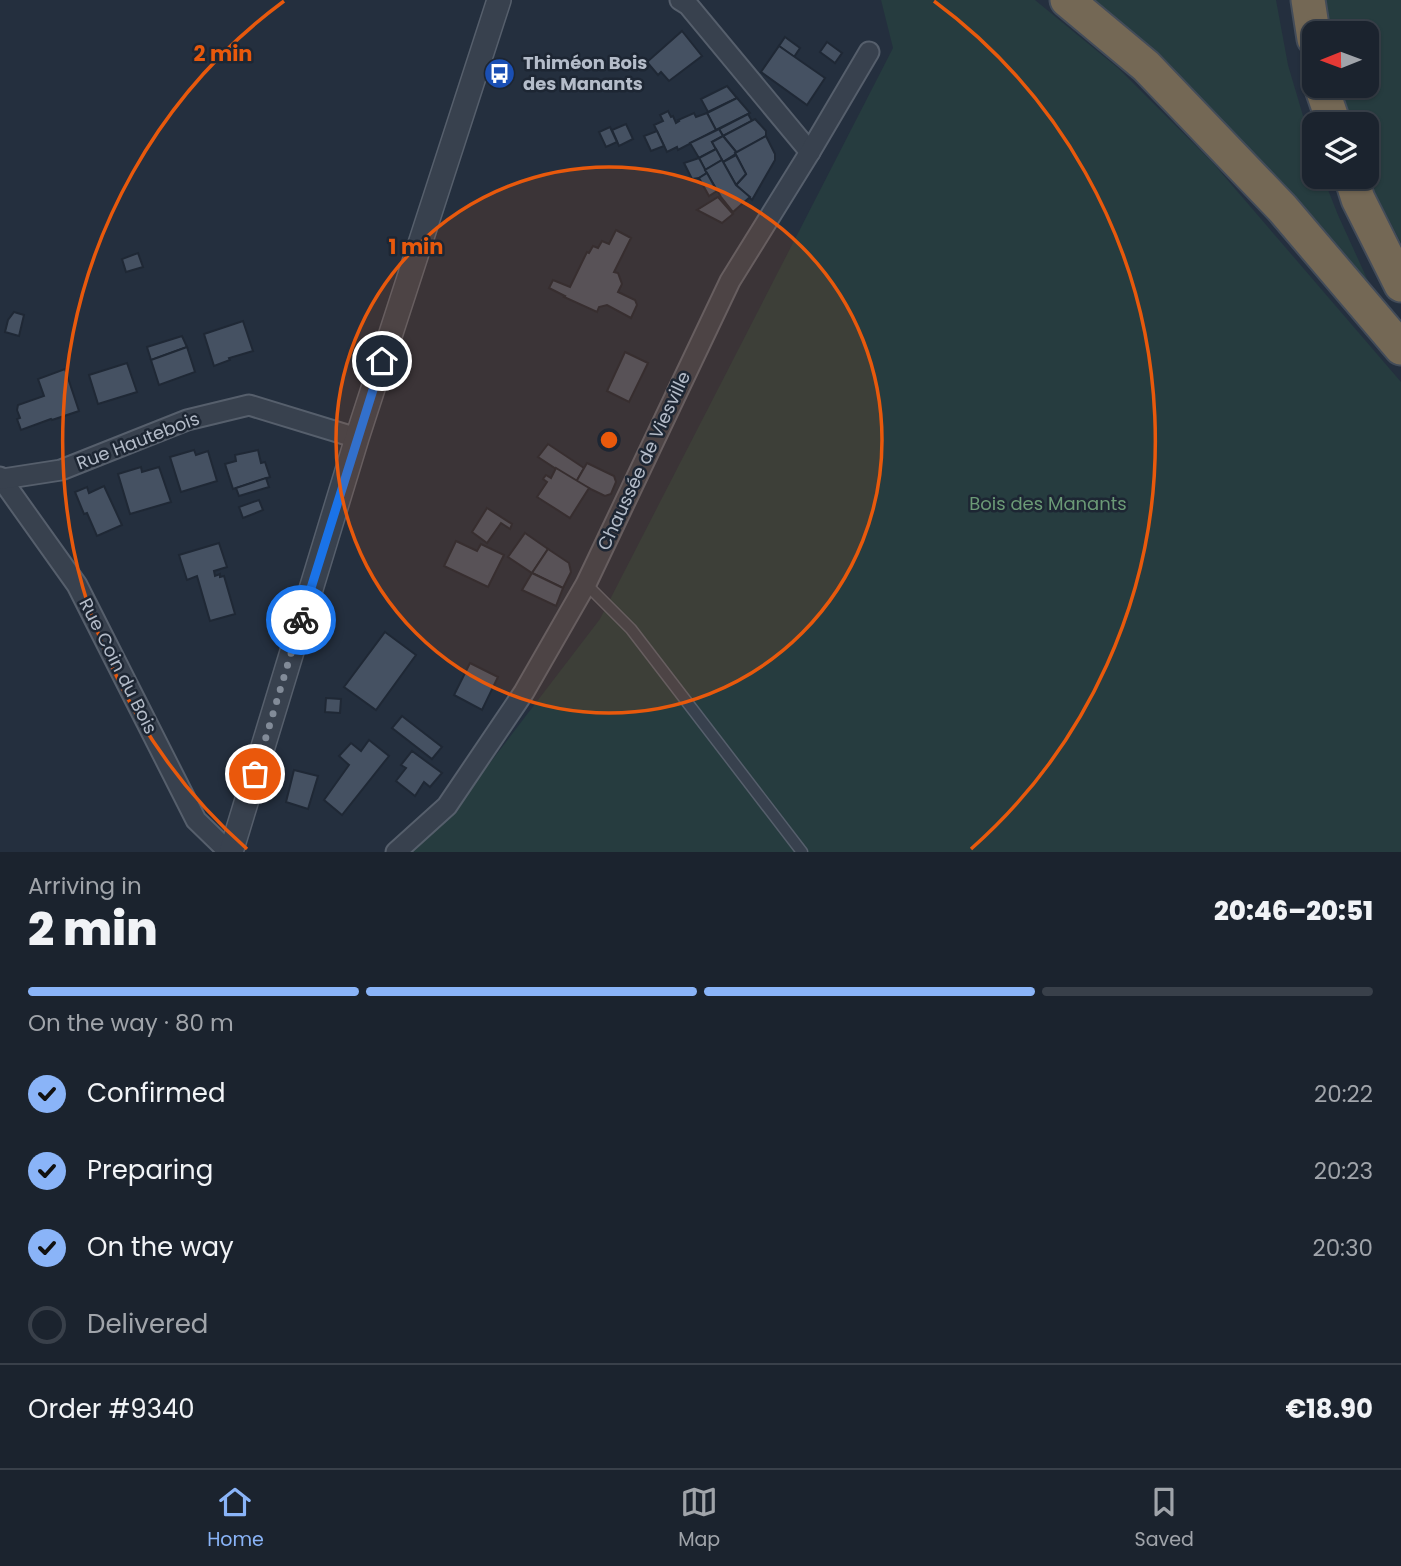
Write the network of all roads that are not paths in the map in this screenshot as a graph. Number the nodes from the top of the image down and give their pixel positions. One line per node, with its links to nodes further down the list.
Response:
1 (499, 0): 11 (street)
2 (680, 0): 7 (street)
3 (1067, 0): 10 (highway)
4 (1308, 0): 5 (highway)
5 (1311, 21)
6 (869, 52): 7 (street, Chaussée de Viesville)
7 (810, 152): 13 (street, Chaussée de Viesville)
8 (1355, 189): 9 (highway)
9 (1401, 285)
10 (1401, 348)
11 (357, 438): 12 (street, Rue Hautebois); 14 (street)
12 (1, 478): 14 (street, Rue Coin du Bois)
13 (586, 584): 15 (street, Chaussée de Viesville); 16 (lane)
14 (230, 852)
15 (396, 852)
16 (802, 852)

